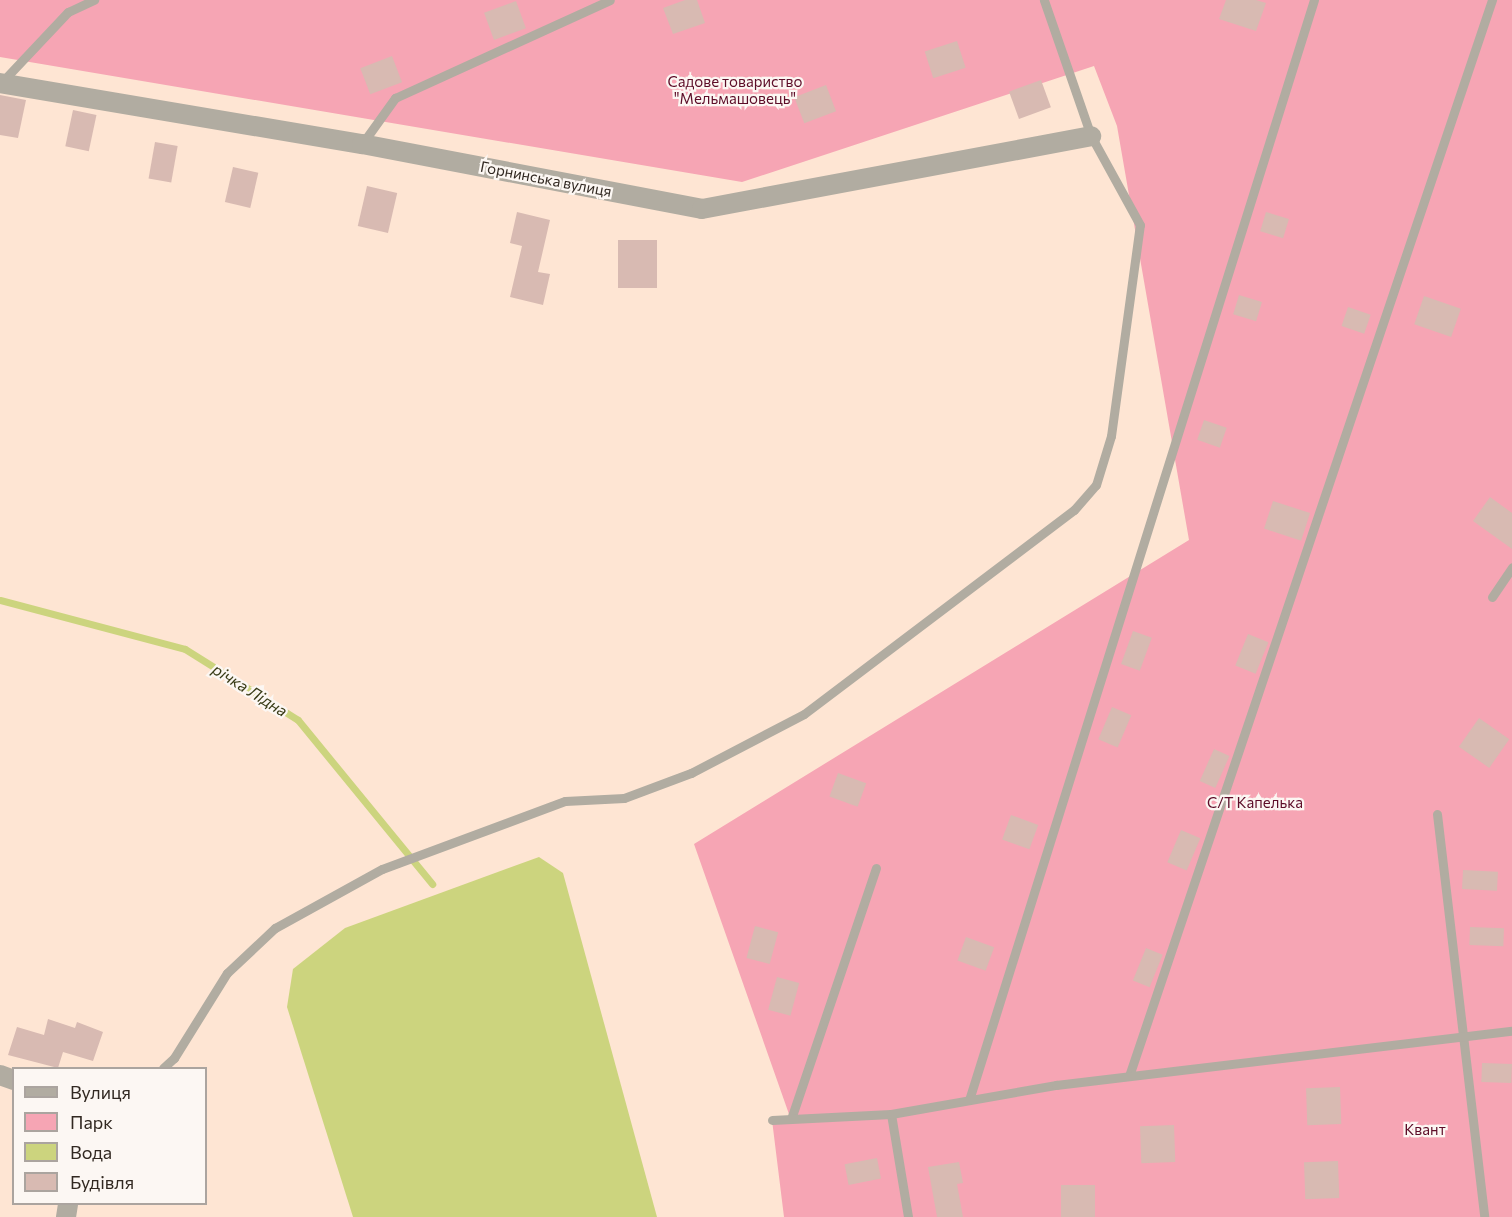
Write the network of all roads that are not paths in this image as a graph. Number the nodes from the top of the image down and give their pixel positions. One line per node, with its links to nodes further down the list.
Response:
1 (94, 0): 6 (lane)
2 (610, 0): 8 (lane)
3 (1044, 0): 7 (lane)
4 (1314, 0): 17 (lane)
5 (1492, 0): 16 (lane)
6 (0, 83): 8 (street, Горнинська вулиця)
7 (1091, 136): 8 (street, Горнинська вулиця); 15 (lane)
8 (362, 144)
9 (1512, 567): 10 (lane)
10 (1492, 597)
11 (1437, 813): 14 (lane)
12 (876, 868): 19 (lane)
13 (1512, 1031): 14 (lane)
14 (1463, 1037): 16 (lane); 22 (lane)
15 (164, 1067)
16 (1129, 1076): 17 (lane)
17 (969, 1100): 18 (lane)
18 (891, 1114): 19 (lane); 21 (lane)
19 (791, 1119): 20 (lane)
20 (772, 1120)
21 (908, 1217)
22 (1484, 1217)

